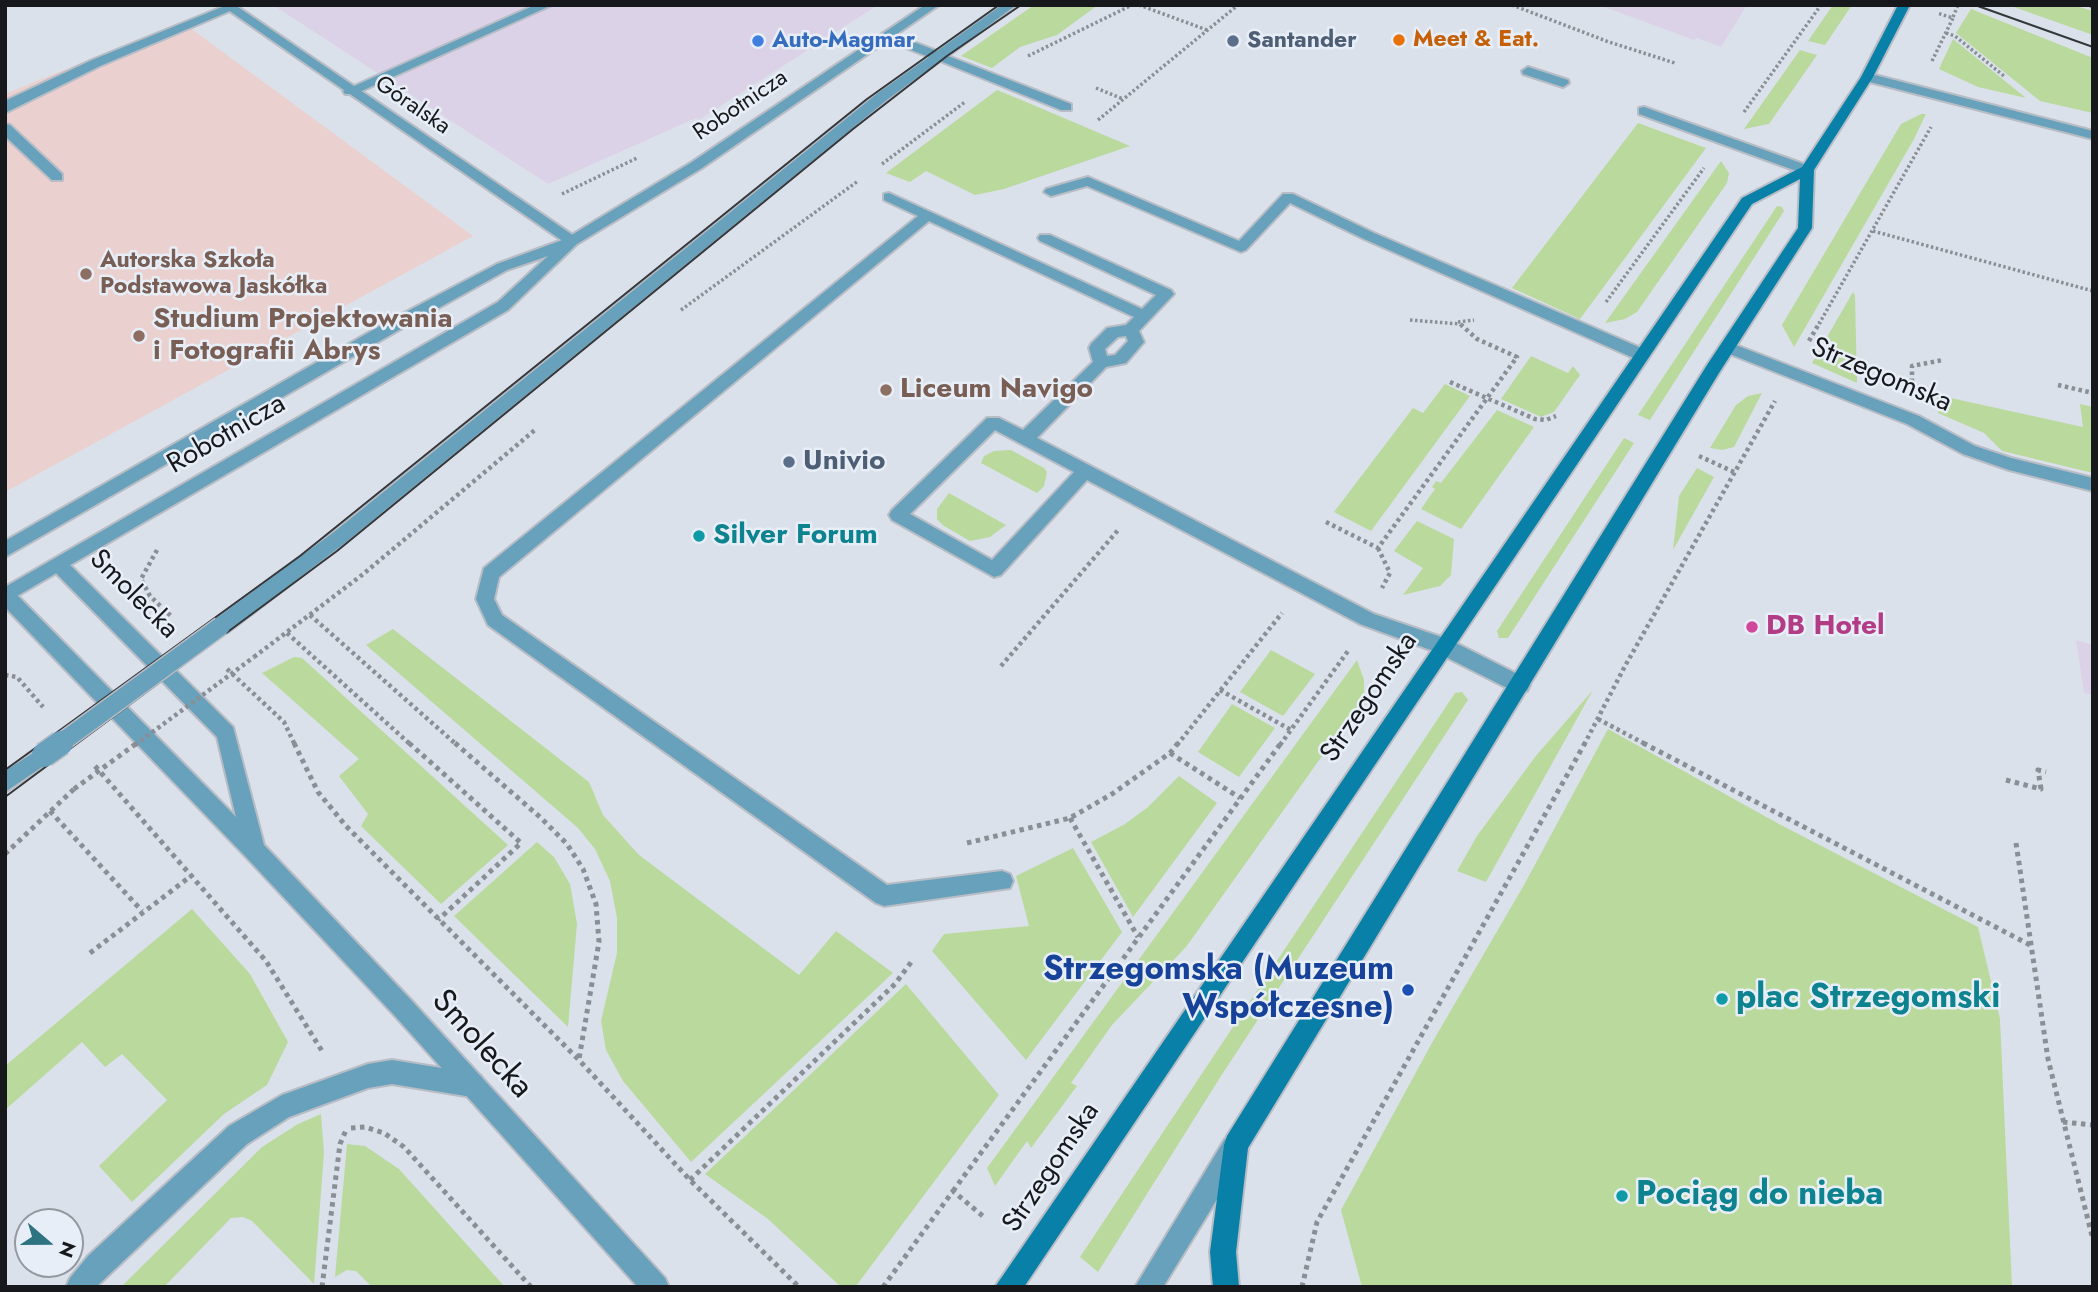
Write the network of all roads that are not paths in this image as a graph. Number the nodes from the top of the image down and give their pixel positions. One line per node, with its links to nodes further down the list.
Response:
1 (546, 5): 11 (street)
2 (933, 5): 6 (street, Robotnicza)
3 (1010, 5): 7 (street)
4 (1904, 5): 9 (main road, Strzegomska)
5 (229, 7): 11 (street, Góralska); 13 (street)
6 (887, 36): 7 (street); 23 (street, Robotnicza)
7 (936, 56): 12 (street); 36 (street, bridge)
8 (1528, 71): 10 (street)
9 (1867, 77): 16 (street); 17 (main road, Strzegomska)
10 (1563, 83)
11 (350, 91): 23 (street, Góralska)
12 (1066, 107)
13 (5, 109)
14 (1644, 111): 17 (street)
15 (5, 128): 18 (street)
16 (2093, 135)
17 (1807, 170): 26 (main road); 27 (main road, Strzegomska)
18 (57, 177)
19 (1051, 192): 27 (street)
20 (889, 197): 21 (street)
21 (928, 215): 24 (lane); 38 (street)
22 (1045, 238): 24 (street)
23 (572, 241): 31 (street, Robotnicza); 32 (street, Robotnicza)
24 (1144, 316): 25 (lane)
25 (1131, 330): 28 (street)
26 (1728, 347): 30 (street, Strzegomska); 35 (main road)
27 (1643, 355): 34 (main road, Strzegomska)
28 (1025, 439): 29 (street); 29 (street)
29 (1085, 471): 34 (street)
30 (2093, 485)
31 (5, 550)
32 (59, 565): 33 (street, Robotnicza); 37 (street, Smolecka)
33 (5, 596): 37 (street, Smolecka)
34 (1443, 646): 35 (street); 43 (main road, Strzegomska)
35 (1520, 685): 40 (main road)
36 (5, 783)
37 (254, 850): 39 (street, Smolecka)
38 (1002, 881)
39 (472, 1085): 41 (street); 42 (street, Smolecka)
40 (1236, 1145): 44 (street); 45 (main road)
41 (79, 1287)
42 (656, 1287)
43 (1008, 1287)
44 (1147, 1287)
45 (1226, 1287)

